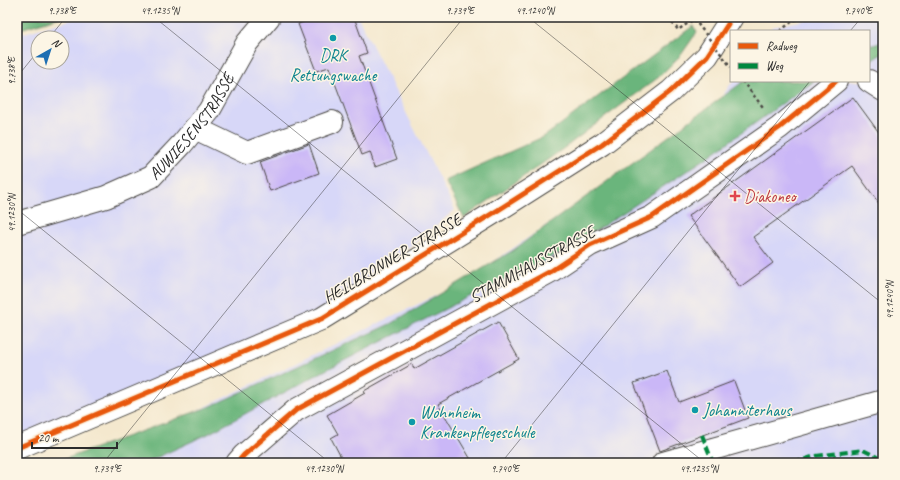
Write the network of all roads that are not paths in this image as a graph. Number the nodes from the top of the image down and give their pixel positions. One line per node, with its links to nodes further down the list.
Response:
1 (270, 17): 7 (street, AUWIESENSTRASSE)
2 (732, 17): 10 (street, HEILBRONNER STRASSE)
3 (835, 82): 11 (street, STAMMHAUSSTRASSE)
4 (870, 82): 5 (street)
5 (883, 90)
6 (332, 122): 7 (street)
7 (195, 128): 8 (street, AUWIESENSTRASSE)
8 (17, 223)
9 (883, 401): 12 (street)
10 (17, 448)
11 (237, 463)
12 (663, 463)

